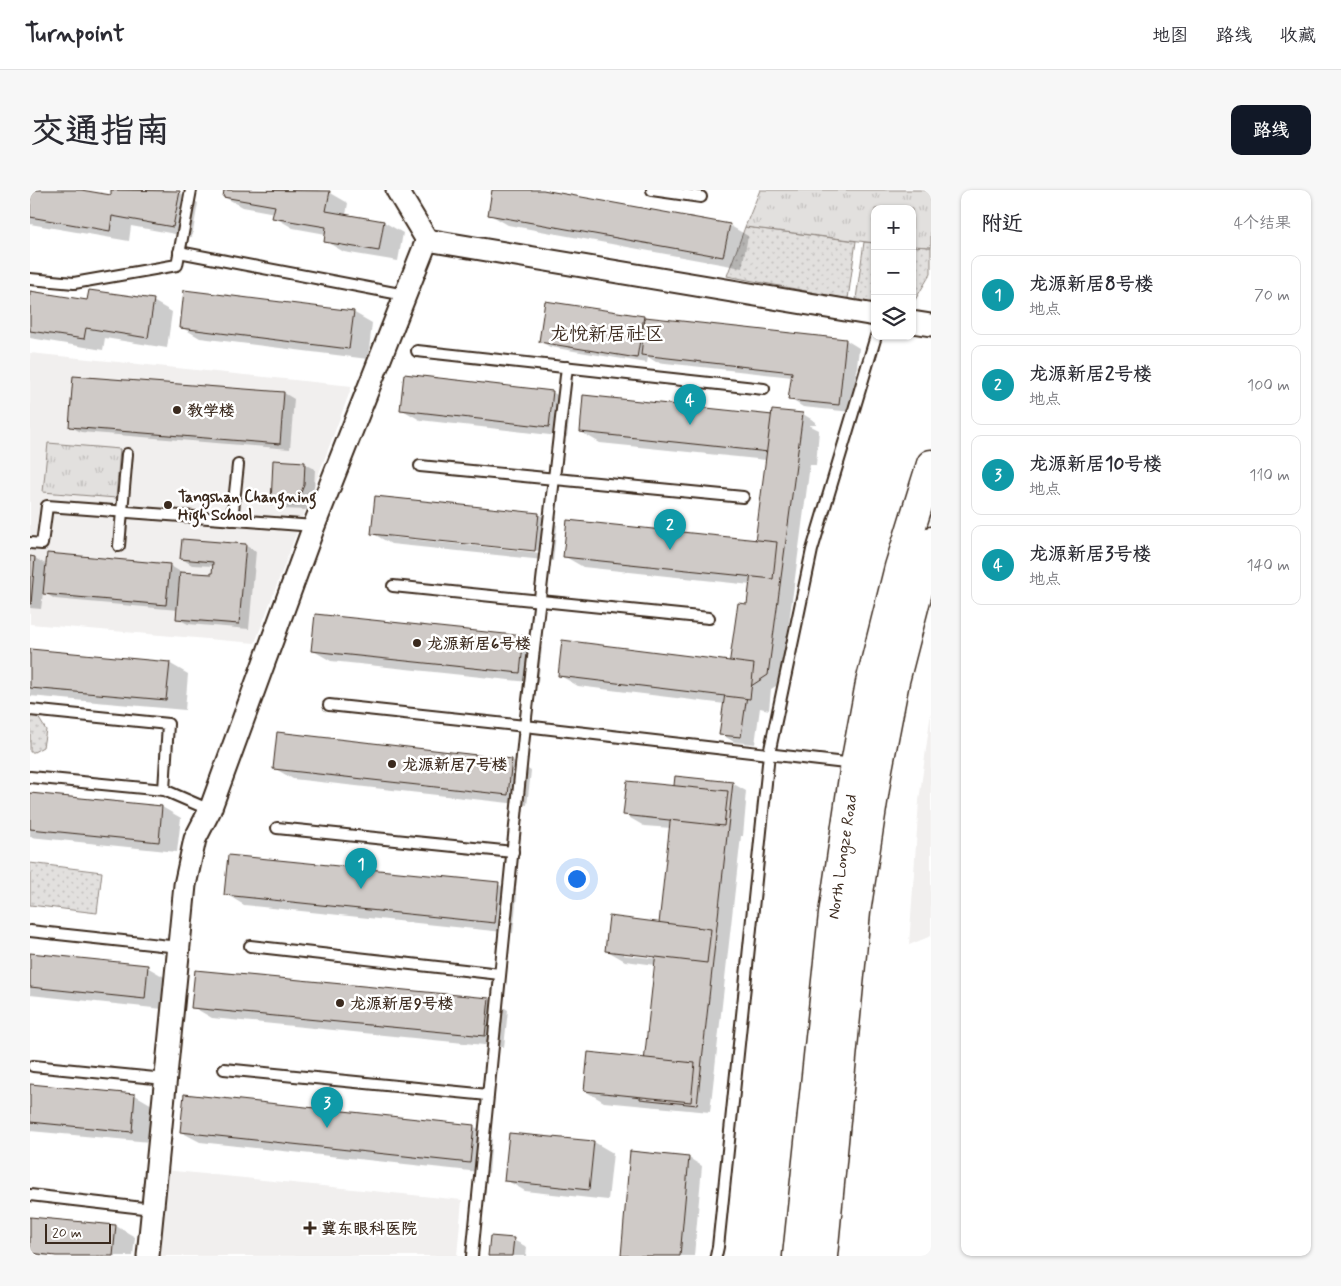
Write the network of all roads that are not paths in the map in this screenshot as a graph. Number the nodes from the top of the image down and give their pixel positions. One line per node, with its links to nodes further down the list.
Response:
1 (191, 190): 6 (lane)
2 (397, 190): 5 (street)
3 (652, 190): 4 (lane)
4 (701, 197)
5 (427, 240): 8 (street); 9 (street)
6 (179, 252): 7 (lane); 8 (lane)
7 (30, 279)
8 (405, 295): 24 (street)
9 (871, 314)
10 (916, 323): 11 (street)
11 (931, 325)
12 (875, 340): 34 (lane)
13 (418, 351): 14 (lane)
14 (567, 367): 15 (lane); 20 (lane)
15 (764, 388)
16 (127, 454): 22 (lane)
17 (931, 464): 35 (main road, North Longze Road)
18 (238, 465): 23 (lane)
19 (420, 466): 20 (lane)
20 (554, 479): 21 (lane); 29 (lane)
21 (743, 497)
22 (122, 511): 23 (lane); 26 (lane); 27 (lane)
23 (232, 520): 24 (lane)
24 (314, 526): 38 (street)
25 (931, 541): 55 (main road, North Longze Road)
26 (30, 543)
27 (119, 546)
28 (393, 586): 29 (lane)
29 (540, 601): 30 (lane); 33 (lane)
30 (709, 618)
31 (329, 705): 33 (lane)
32 (30, 710): 37 (lane)
33 (526, 726): 34 (lane); 40 (lane)
34 (769, 754): 35 (lane); 53 (lane)
35 (854, 764): 54 (main road, North Longze Road)
36 (30, 777): 37 (lane)
37 (164, 790): 38 (lane)
38 (210, 810): 43 (street)
39 (277, 828): 40 (lane)
40 (513, 852): 44 (lane)
41 (30, 931): 43 (lane)
42 (250, 946): 44 (lane)
43 (179, 947): 47 (street)
44 (500, 974): 48 (lane)
45 (33, 1066): 47 (lane)
46 (224, 1069): 48 (lane)
47 (165, 1079): 50 (street)
48 (488, 1094): 52 (lane)
49 (30, 1195): 50 (lane)
50 (152, 1209): 51 (street)
51 (148, 1256)
52 (472, 1256)
53 (716, 1256)
54 (797, 1256)
55 (824, 1256)

